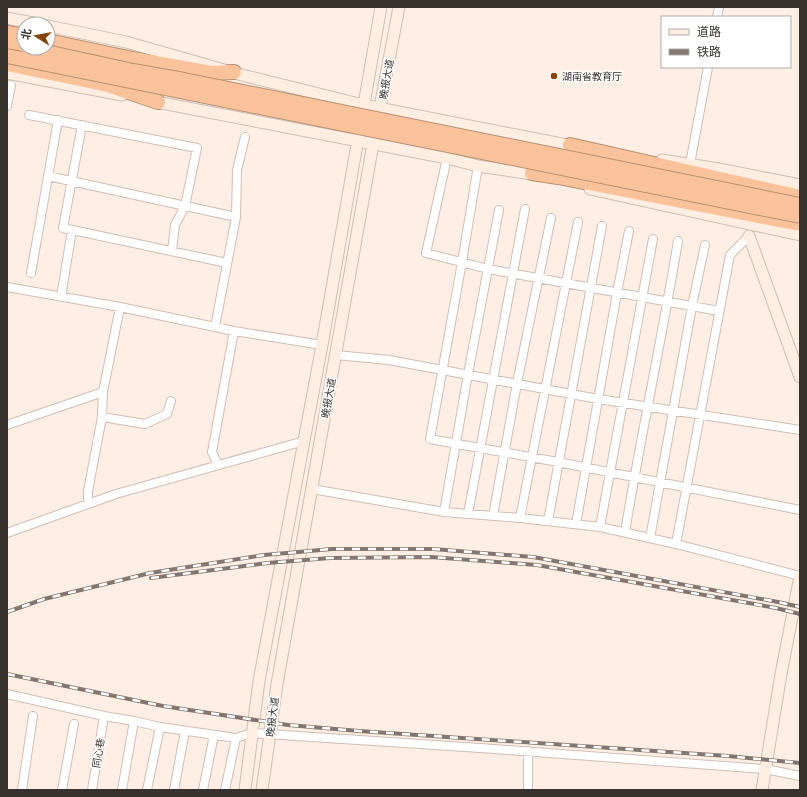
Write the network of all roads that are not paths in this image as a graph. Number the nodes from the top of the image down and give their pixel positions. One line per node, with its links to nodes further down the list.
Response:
1 (381, 7): 13 (main road, 晚报大道)
2 (399, 7): 15 (main road, 晚报大道)
3 (56, 28): 9 (main road)
4 (56, 43): 9 (highway)
5 (56, 54): 31 (highway, bridge)
6 (7, 56): 35 (highway, bridge)
7 (7, 64): 12 (highway)
8 (708, 68): 24 (street)
9 (234, 72): 13 (main road)
10 (7, 73): 12 (main road)
11 (11, 85): 14 (street)
12 (158, 102): 20 (main road)
13 (363, 105): 15 (main road); 20 (main road, 晚报大道)
14 (7, 106)
15 (380, 109): 21 (main road, 晚报大道); 22 (main road)
16 (29, 115): 17 (street)
17 (58, 120): 18 (street); 27 (street)
18 (82, 125): 28 (street); 32 (street)
19 (245, 137): 36 (street)
20 (357, 140): 21 (main road); 67 (main road, 晚报大道)
21 (373, 144): 23 (main road); 68 (main road, 晚报大道)
22 (570, 145): 24 (main road); 30 (highway)
23 (448, 158): 25 (main road); 49 (street)
24 (690, 164): 29 (main road)
25 (478, 166): 26 (main road); 49 (street)
26 (532, 173): 39 (highway); 43 (main road)
27 (48, 176): 28 (street); 52 (street)
28 (72, 182): 32 (street); 41 (street)
29 (800, 185)
30 (800, 197)
31 (800, 205)
32 (185, 206): 36 (street); 48 (street)
33 (525, 208): 53 (street)
34 (499, 210): 51 (street)
35 (800, 216)
36 (236, 217): 50 (street)
37 (551, 218): 54 (street)
38 (578, 222): 55 (street)
39 (800, 224)
40 (602, 226): 57 (street)
41 (72, 230): 48 (street); 59 (street)
42 (629, 231): 58 (street)
43 (800, 235)
44 (749, 236): 64 (street); 71 (main road)
45 (653, 239): 60 (street)
46 (678, 241): 61 (street)
47 (705, 245): 62 (street)
48 (172, 251): 50 (street)
49 (462, 262): 51 (street); 69 (street)
50 (227, 263): 65 (street)
51 (488, 269): 53 (street); 70 (street)
52 (31, 272)
53 (513, 274): 54 (street); 72 (street)
54 (538, 279): 55 (street); 73 (street)
55 (566, 284): 57 (street); 74 (street)
56 (7, 287): 59 (street)
57 (590, 289): 58 (street); 76 (street)
58 (617, 293): 60 (street); 77 (street)
59 (61, 297): 63 (street)
60 (641, 298): 61 (street); 79 (street)
61 (668, 302): 62 (street); 80 (street)
62 (692, 306): 64 (street); 81 (street)
63 (120, 307): 65 (street); 75 (street)
64 (719, 311): 82 (street)
65 (215, 326): 66 (street)
66 (234, 331): 67 (street); 92 (street)
67 (322, 345): 86 (main road, 晚报大道)
68 (336, 355): 69 (street); 98 (main road, 晚报大道)
69 (444, 370): 70 (street); 87 (street)
70 (468, 374): 72 (street); 87 (street)
71 (800, 377)
72 (493, 379): 73 (street); 88 (street)
73 (517, 383): 74 (street); 89 (street)
74 (546, 389): 76 (street); 90 (street)
75 (102, 392): 83 (street); 84 (street)
76 (572, 394): 77 (street); 91 (street)
77 (598, 399): 79 (street); 93 (street)
78 (171, 400): 83 (street)
79 (622, 403): 80 (street); 94 (street)
80 (648, 406): 81 (street); 95 (street)
81 (674, 410): 82 (street); 96 (street)
82 (700, 414): 85 (street); 97 (street)
83 (102, 417): 99 (street)
84 (7, 425)
85 (800, 430)
86 (304, 441): 92 (street); 120 (main road, 晚报大道)
87 (456, 444): 88 (street); 101 (street)
88 (481, 448): 89 (street); 102 (street)
89 (504, 452): 90 (street); 103 (street)
90 (532, 457): 91 (street); 104 (street)
91 (558, 462): 93 (street); 105 (street)
92 (218, 465): 99 (street)
93 (585, 467): 94 (street); 106 (street)
94 (610, 472): 95 (street); 107 (street)
95 (634, 476): 96 (street); 108 (street)
96 (660, 482): 97 (street); 110 (street)
97 (687, 486): 100 (street); 111 (street)
98 (312, 489): 101 (street); 121 (main road, 晚报大道)
99 (88, 504): 109 (street)
100 (800, 510)
101 (444, 512): 102 (street)
102 (468, 514): 103 (street)
103 (493, 516): 104 (street)
104 (520, 518): 105 (street)
105 (548, 521): 106 (street)
106 (576, 524): 107 (street)
107 (600, 527): 108 (street)
108 (625, 532): 110 (street)
109 (7, 533)
110 (650, 538): 111 (street)
111 (676, 544): 112 (street)
112 (800, 576): 125 (main road)
113 (7, 694): 115 (street)
114 (33, 716): 127 (street)
115 (104, 716): 116 (street); 129 (street, 同心巷)
116 (134, 721): 118 (street); 130 (street)
117 (74, 724): 128 (street)
118 (160, 728): 119 (street); 131 (street)
119 (185, 731): 122 (street); 132 (street)
120 (252, 733): 121 (street); 123 (street); 135 (main road, 晚报大道)
121 (270, 734): 124 (street); 136 (main road, 晚报大道)
122 (214, 735): 123 (street); 133 (street)
123 (236, 738): 134 (street)
124 (528, 751): 125 (street); 137 (street)
125 (765, 769): 126 (street); 138 (main road)
126 (800, 776)
127 (22, 790)
128 (62, 790)
129 (92, 790)
130 (122, 790)
131 (146, 790)
132 (174, 790)
133 (203, 790)
134 (224, 790)
135 (244, 790)
136 (262, 790)
137 (528, 790)
138 (762, 790)

